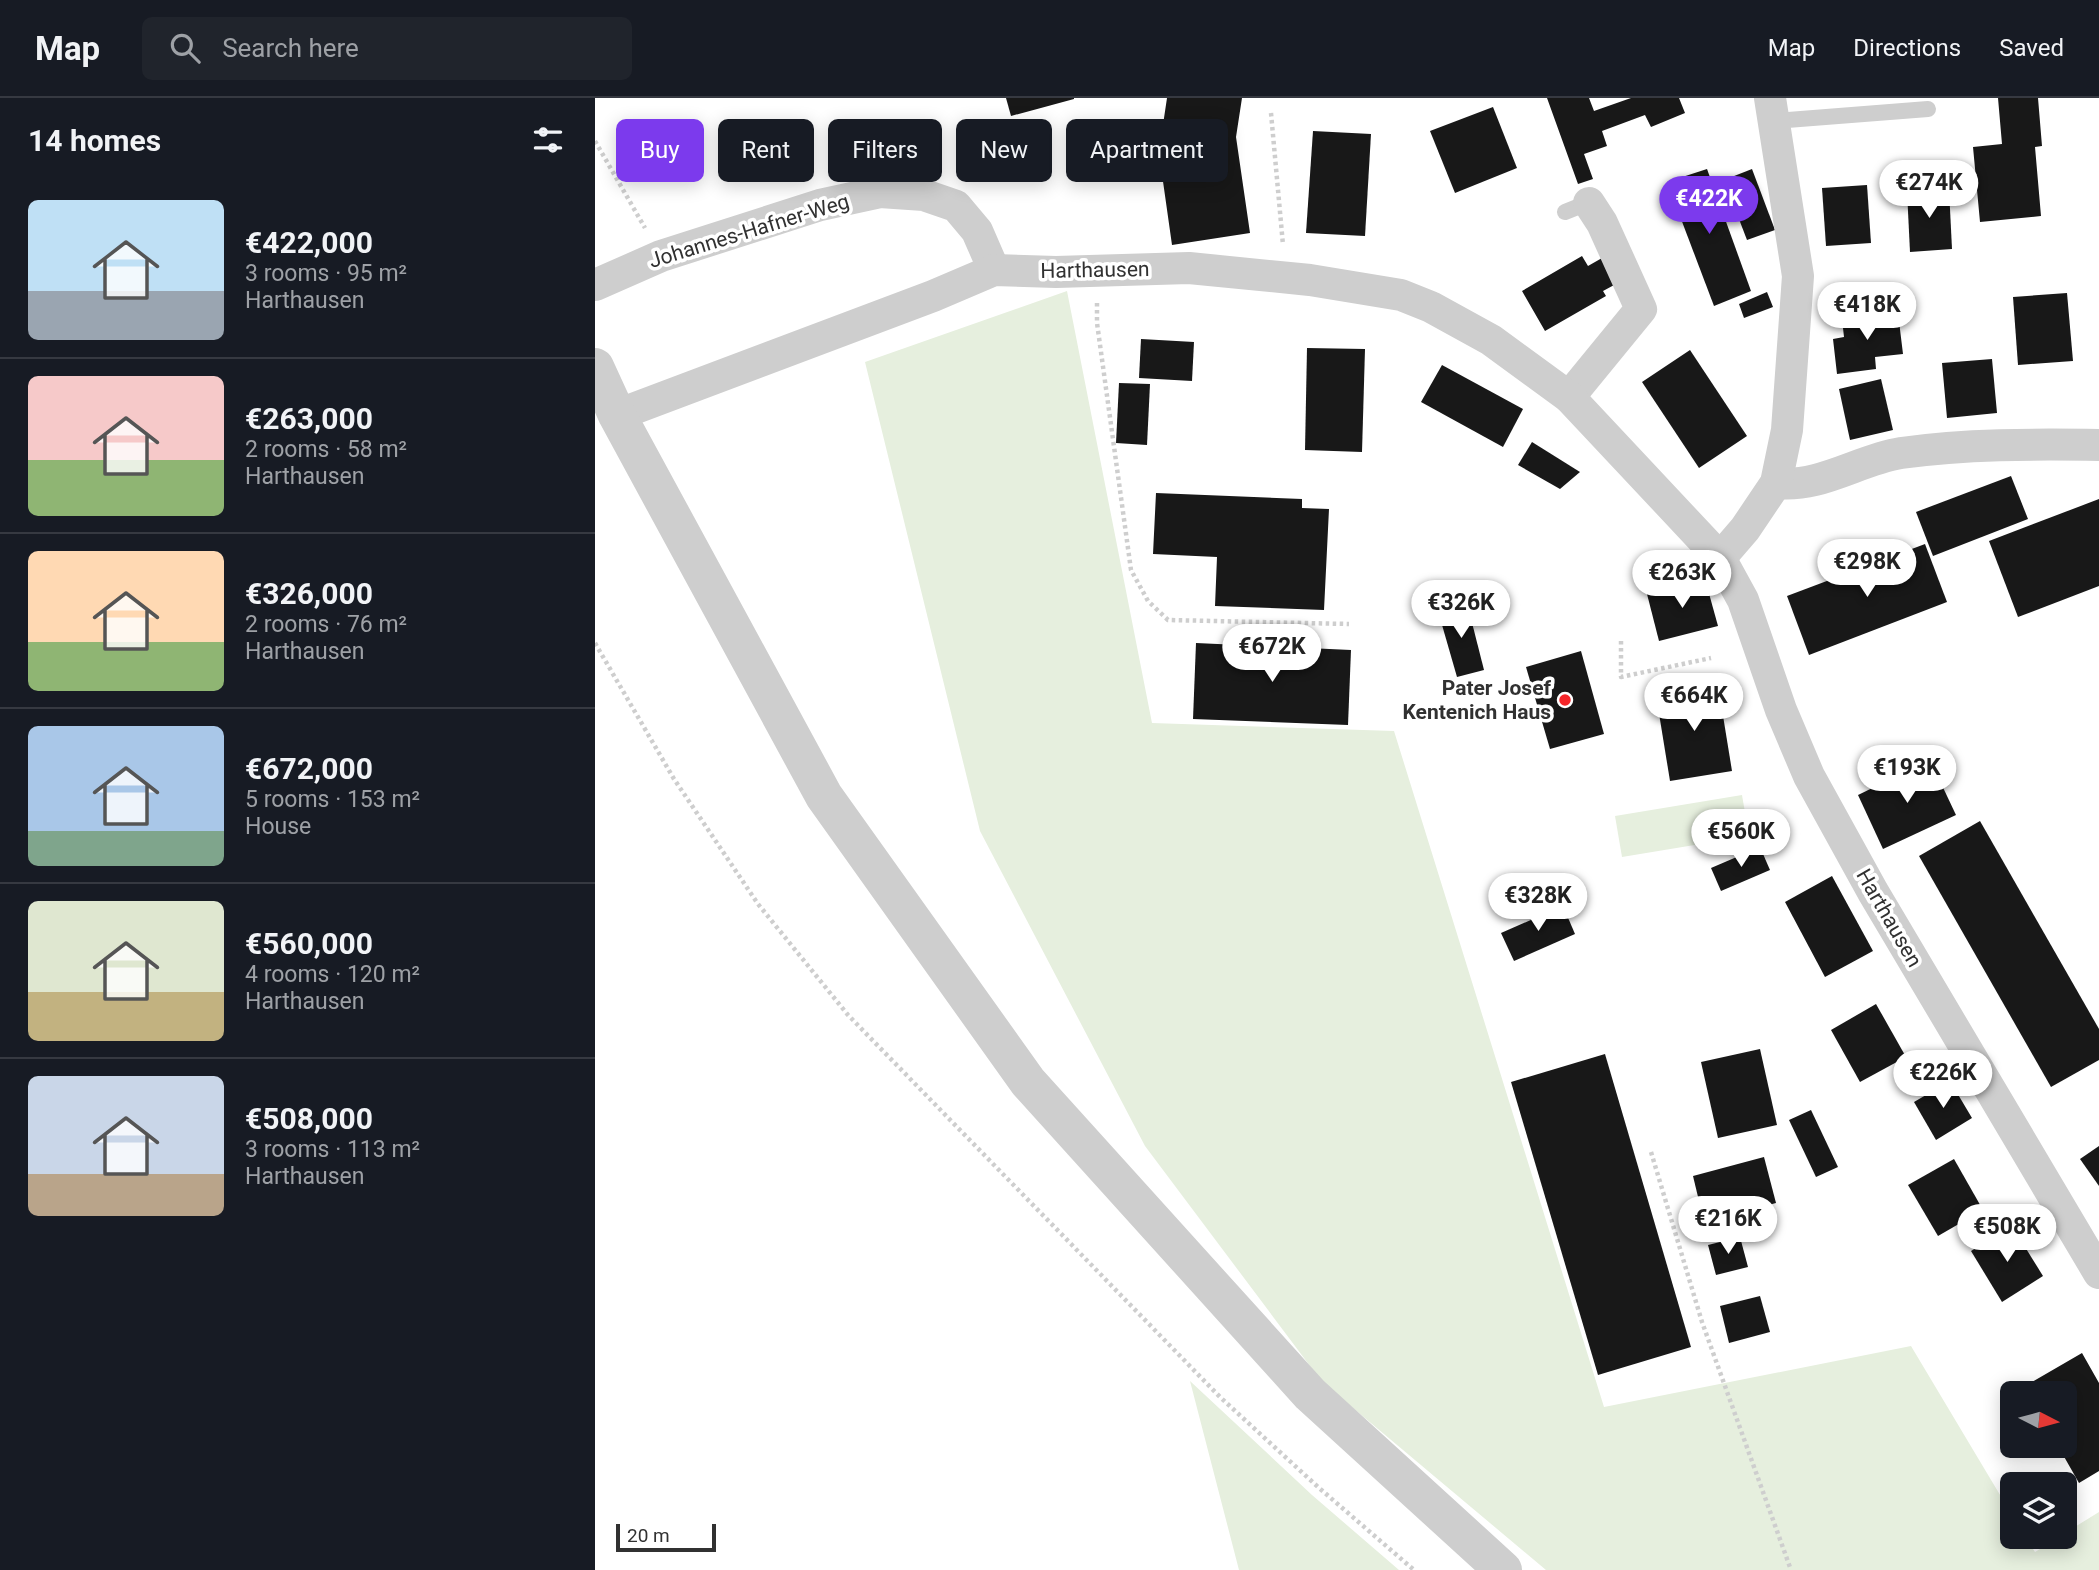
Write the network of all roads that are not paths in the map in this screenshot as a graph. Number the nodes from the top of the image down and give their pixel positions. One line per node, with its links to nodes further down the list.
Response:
1 (1772, 109): 2 (lane); 10 (street)
2 (1928, 109)
3 (1585, 204): 7 (street)
4 (994, 270): 5 (street, Johannes-Hafner-Weg); 7 (street, Harthausen); 8 (street, Harthausen)
5 (595, 285)
6 (595, 367): 8 (street)
7 (1569, 397): 11 (street, Harthausen)
8 (617, 415): 13 (street)
9 (2099, 445): 10 (street)
10 (1776, 483): 11 (street)
11 (1720, 558): 12 (street, Harthausen)
12 (2097, 1264)
13 (1503, 1570)

